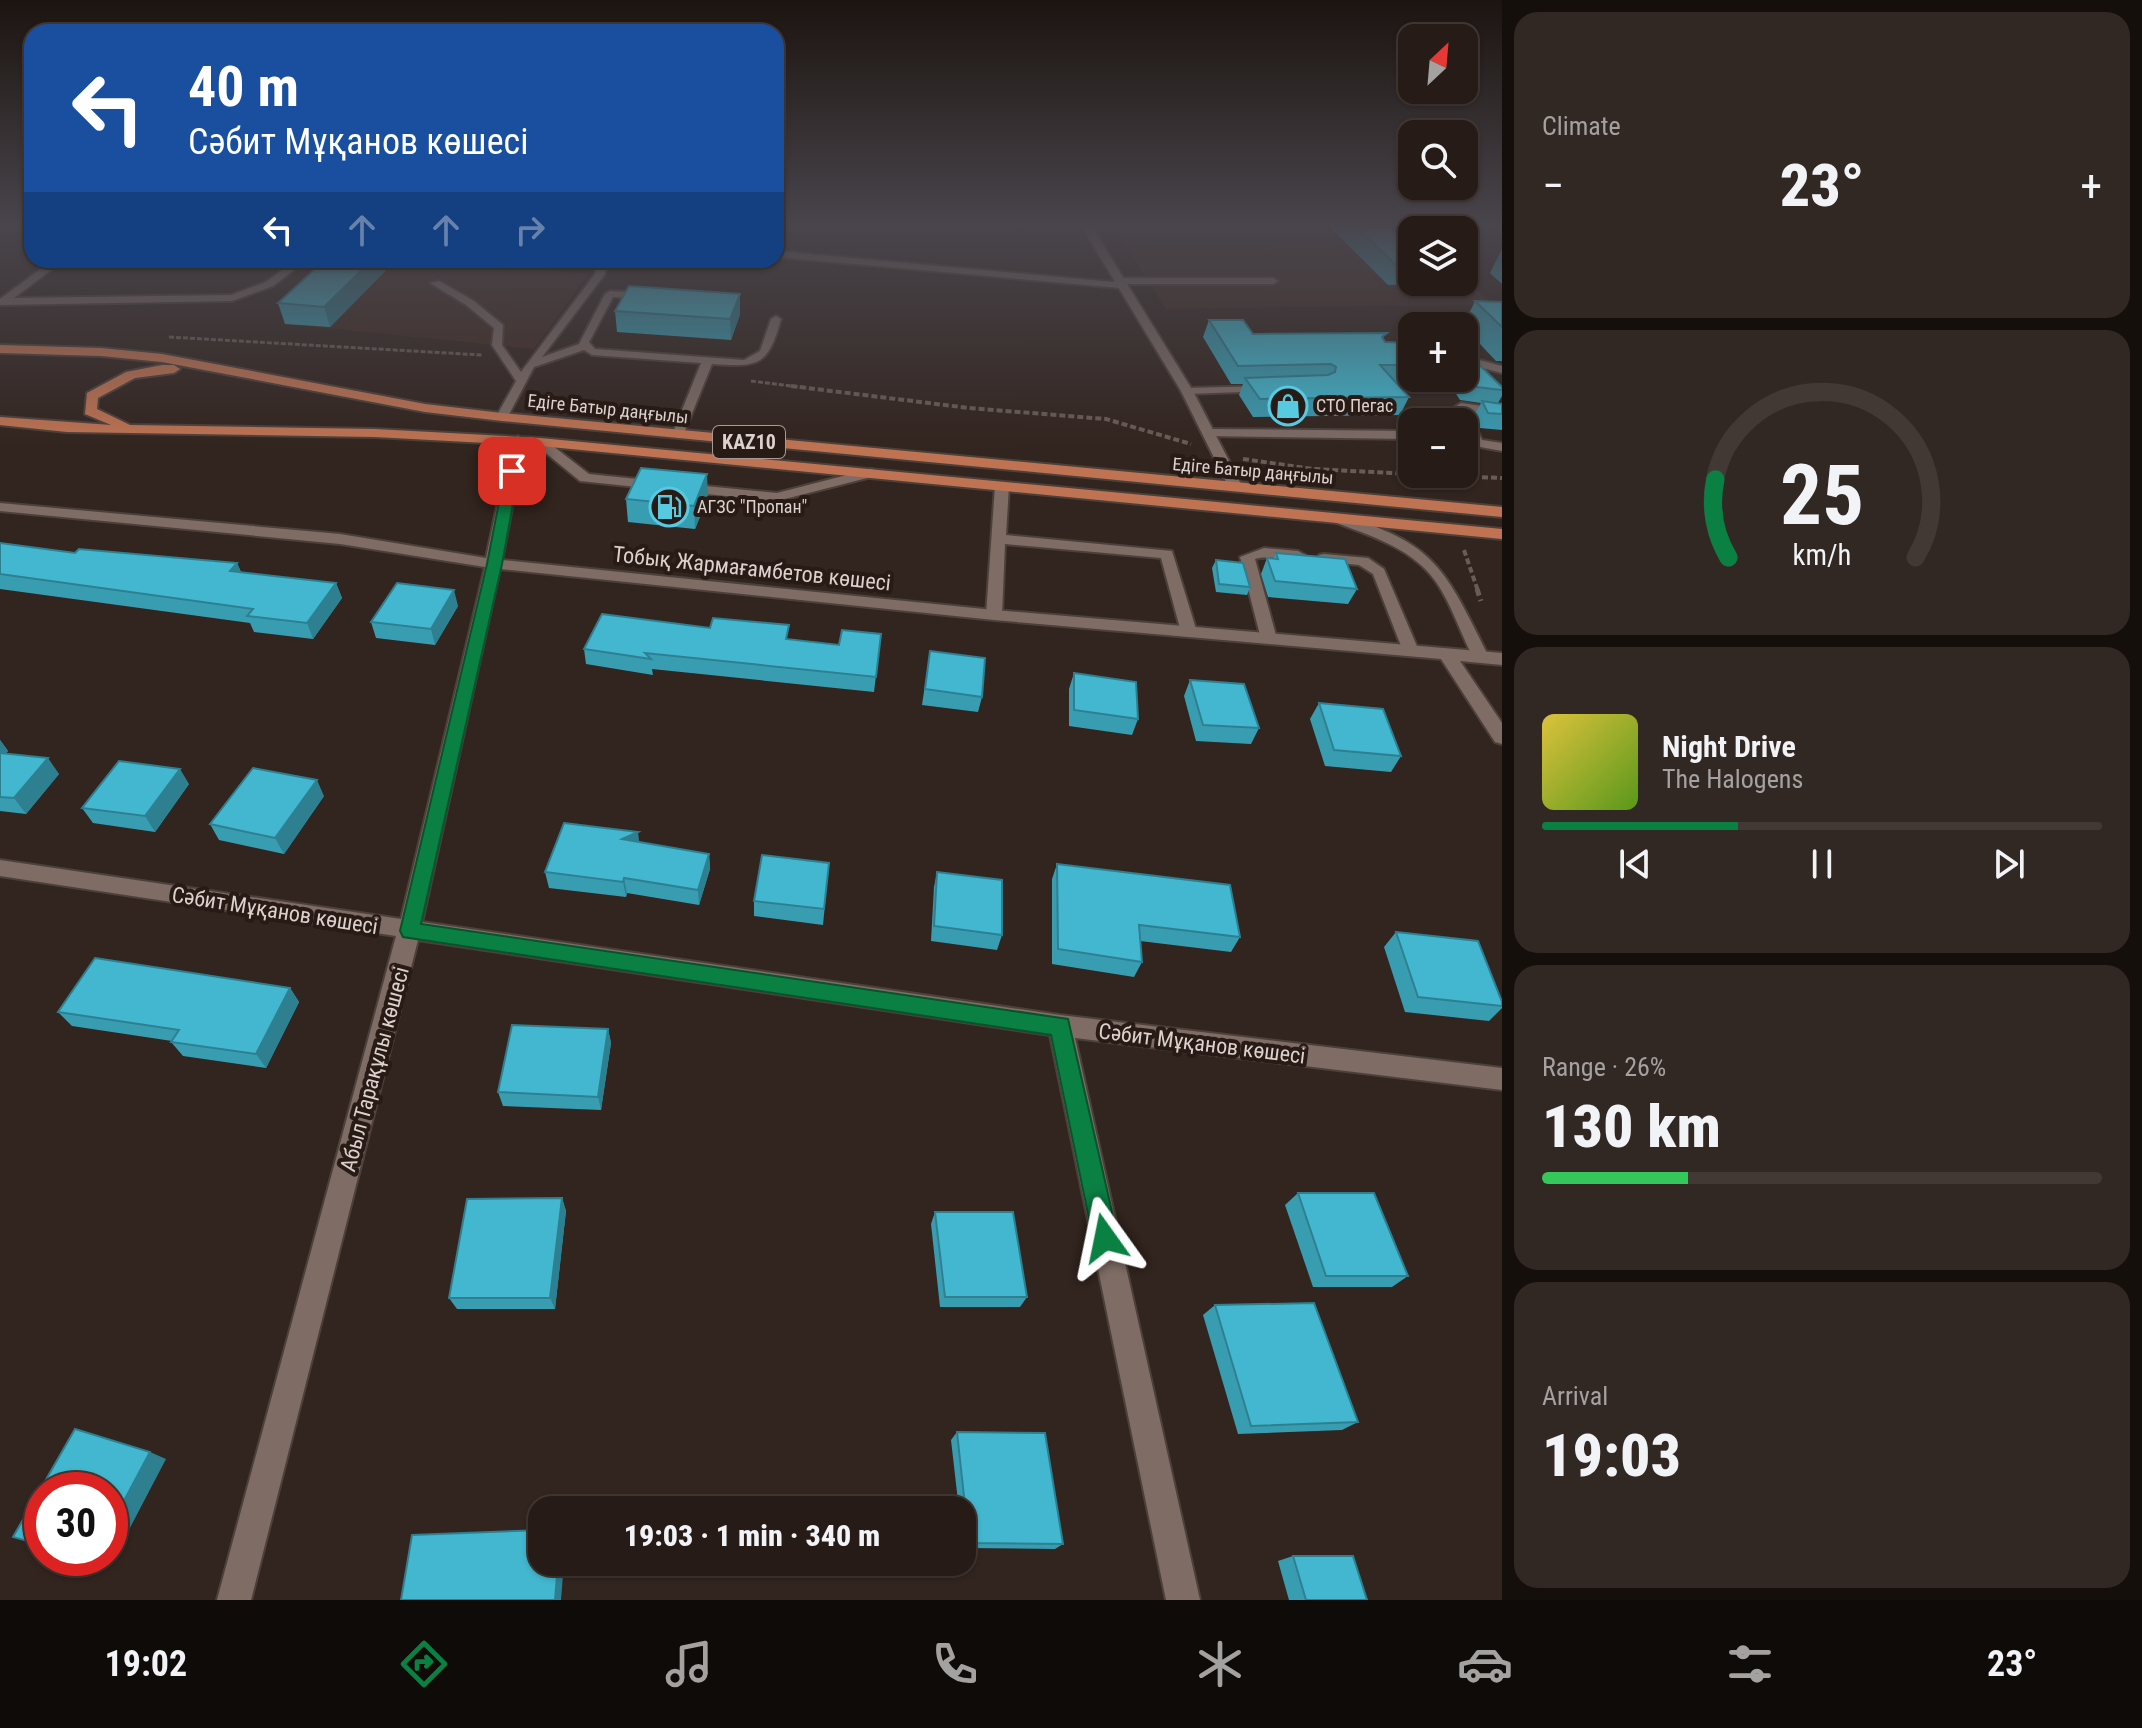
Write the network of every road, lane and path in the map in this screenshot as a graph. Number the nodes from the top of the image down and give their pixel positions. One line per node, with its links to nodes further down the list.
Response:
1 (63, 302): 6 (lane)
2 (468, 302): 15 (lane)
3 (579, 302): 12 (lane)
4 (606, 302): 8 (lane)
5 (1131, 302): 17 (street)
6 (2, 303)
7 (776, 319): 10 (lane)
8 (584, 346): 10 (lane); 12 (lane)
9 (0, 349): 13 (main road, Едіге Батыр даңғылы / KAZ10)
10 (707, 362): 24 (lane)
11 (1478, 363): 14 (lane)
12 (530, 365): 15 (lane)
13 (218, 369): 20 (main road, Едіге Батыр даңғылы / KAZ10); 22 (main road)
14 (1502, 370)
15 (522, 382): 20 (lane)
16 (1276, 388): 17 (lane)
17 (1187, 391): 23 (street)
18 (1478, 409): 19 (lane)
19 (1502, 413)
20 (502, 417): 24 (main road, Едіге Батыр даңғылы / KAZ10)
21 (0, 421): 22 (main road, Едіге Батыр даңғылы / KAZ10)
22 (143, 430): 26 (main road, Едіге Батыр даңғылы / KAZ10)
23 (1209, 433): 25 (lane); 33 (street)
24 (678, 435): 33 (main road, Едіге Батыр даңғылы / KAZ10)
25 (1398, 435)
26 (529, 441): 29 (main road, Едіге Батыр даңғылы / KAZ10); 29 (lane); 39 (street, Абыл Тарақұлы көшесі)
27 (1478, 443): 28 (lane)
28 (1502, 447)
29 (870, 473): 32 (main road, Едіге Батыр даңғылы / KAZ10)
30 (1478, 477): 31 (path)
31 (1502, 478)
32 (1002, 486): 36 (main road, Едіге Батыр даңғылы / KAZ10); 38 (lane)
33 (1236, 488): 35 (main road, Едіге Батыр даңғылы / KAZ10)
34 (0, 507): 39 (street, Тобық Жармағамбетов көшесі)
35 (1502, 512)
36 (1336, 518): 37 (main road, Едіге Батыр даңғылы / KAZ10); 45 (lane)
37 (1502, 534)
38 (999, 539): 40 (lane); 41 (lane)
39 (494, 564): 40 (street, Тобық Жармағамбетов көшесі); 49 (street, Абыл Тарақұлы көшесі)
40 (994, 615): 41 (street, Тобық Жармағамбетов көшесі)
41 (1189, 632): 42 (street, Тобық Жармағамбетов көшесі)
42 (1269, 639): 43 (street, Тобық Жармағамбетов көшесі); 43 (lane)
43 (1411, 651): 44 (street, Тобық Жармағамбетов көшесі)
44 (1447, 655): 45 (street, Тобық Жармағамбетов көшесі); 47 (street)
45 (1481, 657): 46 (street, Тобық Жармағамбетов көшесі)
46 (1502, 659)
47 (1502, 737)
48 (0, 868): 49 (street, Сәбит Мұқанов көшесі)
49 (410, 931): 50 (street, Сәбит Мұқанов көшесі); 52 (street, Абыл Тарақұлы көшесі)
50 (1060, 1026): 51 (street, Сәбит Мұқанов көшесі); 53 (street)
51 (1502, 1079)
52 (234, 1600)
53 (1183, 1600)

